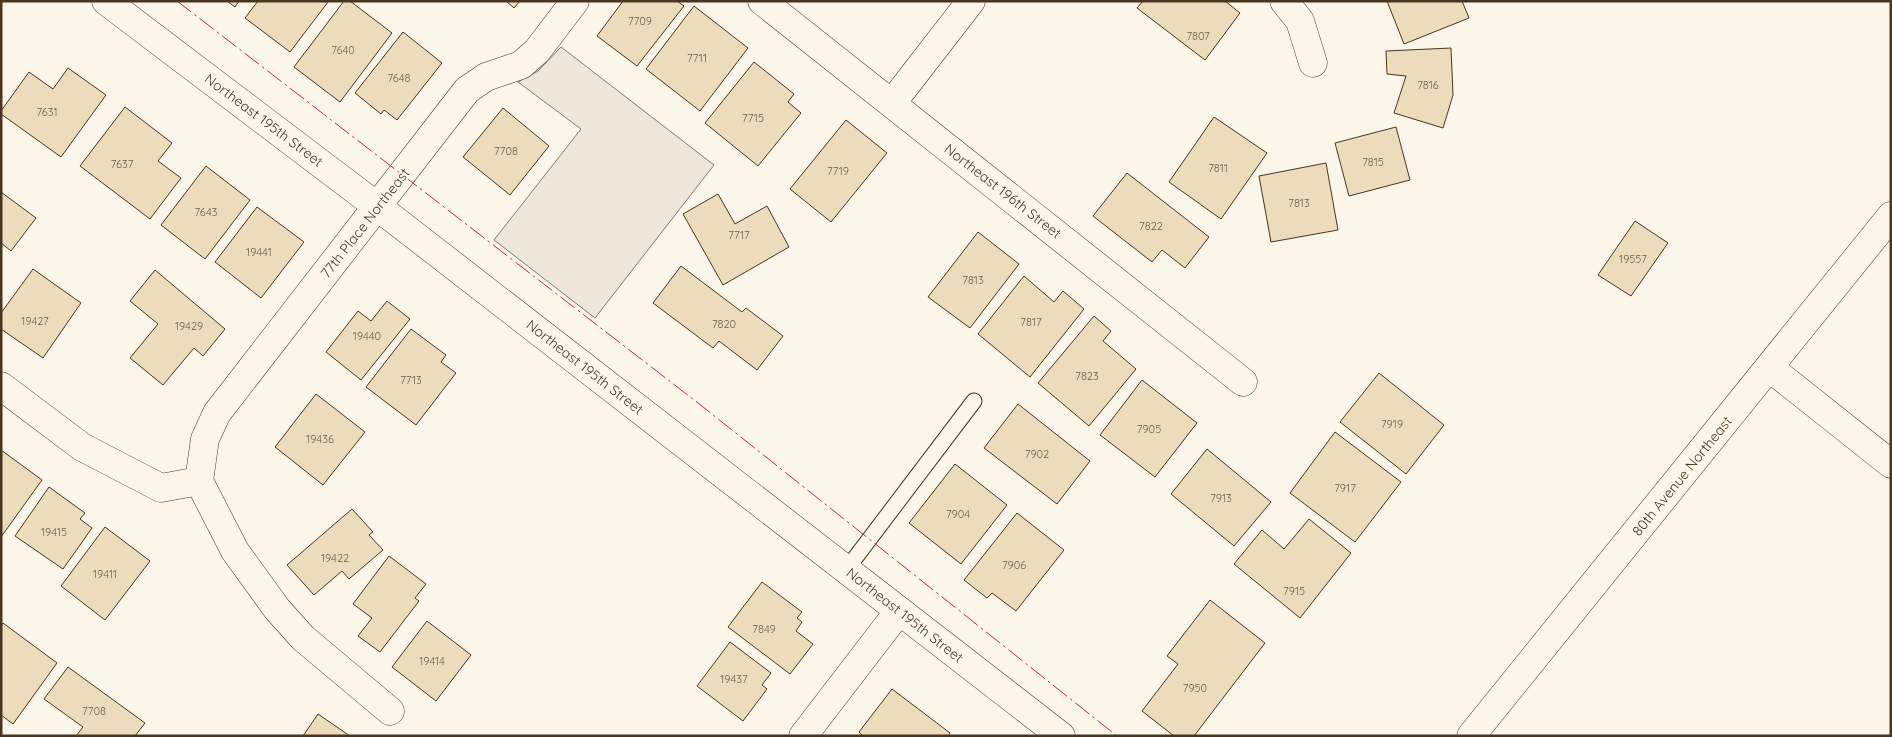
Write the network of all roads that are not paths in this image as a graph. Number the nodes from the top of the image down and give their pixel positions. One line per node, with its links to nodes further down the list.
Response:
1 (106, 1): 8 (street, Northeast 195th Street)
2 (575, 1): 8 (street, 77th Place Northeast)
3 (762, 1): 7 (street, Northeast 196th Street)
4 (971, 1): 7 (street)
5 (1284, 1): 6 (street)
6 (1313, 63)
7 (892, 103): 11 (street, Northeast 196th Street)
8 (378, 207): 15 (street, 77th Place Northeast); 16 (street, Northeast 195th Street)
9 (1891, 216): 10 (street, 80th Avenue Northeast)
10 (1770, 368): 14 (street); 21 (street, 80th Avenue Northeast)
11 (1243, 382)
12 (1, 386): 15 (street)
13 (974, 401): 16 (lane)
14 (1891, 464)
15 (199, 481): 18 (street)
16 (846, 570): 17 (street, Northeast 195th Street)
17 (899, 611): 19 (street); 20 (street, Northeast 195th Street)
18 (390, 711)
19 (803, 736)
20 (1062, 736)
21 (1471, 736)

